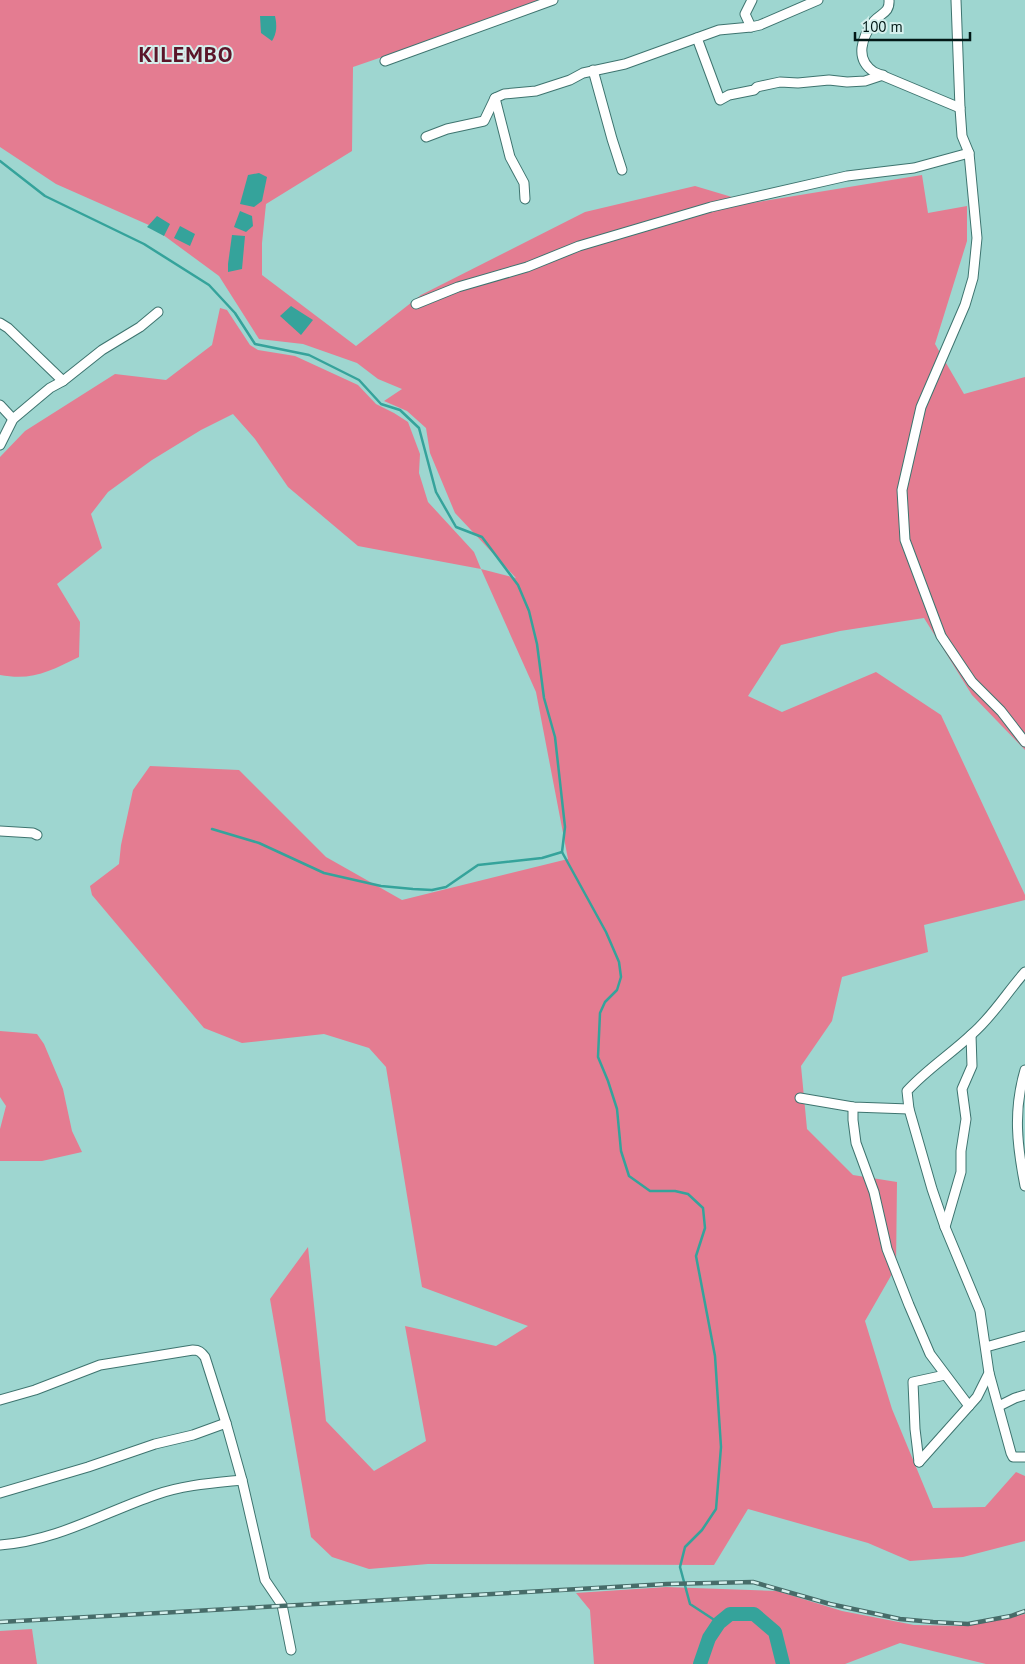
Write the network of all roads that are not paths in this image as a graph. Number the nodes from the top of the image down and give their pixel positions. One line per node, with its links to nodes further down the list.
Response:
1 (553, 0): 8 (street)
2 (752, 0): 6 (street)
3 (818, 0): 6 (street)
4 (889, 0): 10 (street)
5 (956, 0): 12 (street)
6 (751, 27): 7 (street)
7 (697, 38): 9 (street); 10 (street)
8 (385, 61)
9 (593, 70): 11 (street); 15 (street)
10 (883, 75): 12 (street)
11 (495, 98): 13 (street); 16 (street)
12 (960, 108): 14 (street)
13 (426, 137)
14 (969, 153): 17 (street); 24 (street)
15 (622, 170)
16 (525, 199)
17 (416, 304)
18 (158, 312): 20 (street)
19 (0, 323): 20 (street)
20 (63, 382): 22 (street)
21 (0, 405): 22 (street)
22 (13, 419): 23 (street)
23 (0, 445)
24 (1025, 742)
25 (0, 831): 26 (street)
26 (37, 835)
27 (1025, 972): 28 (street)
28 (971, 1035): 32 (street); 34 (street)
29 (1025, 1070): 33 (street)
30 (800, 1098): 31 (street)
31 (853, 1107): 32 (street); 38 (street)
32 (909, 1109): 34 (street)
33 (1025, 1186)
34 (945, 1227): 36 (street)
35 (1025, 1336): 36 (street)
36 (986, 1347): 37 (street)
37 (989, 1372): 41 (street); 42 (street)
38 (945, 1375): 41 (street); 41 (street)
39 (1025, 1395): 42 (street)
40 (0, 1400): 43 (street)
41 (969, 1406)
42 (999, 1406): 44 (street)
43 (226, 1423): 45 (street); 46 (street)
44 (1025, 1457)
45 (242, 1480): 47 (street); 48 (street)
46 (0, 1493)
47 (0, 1545)
48 (291, 1650)

